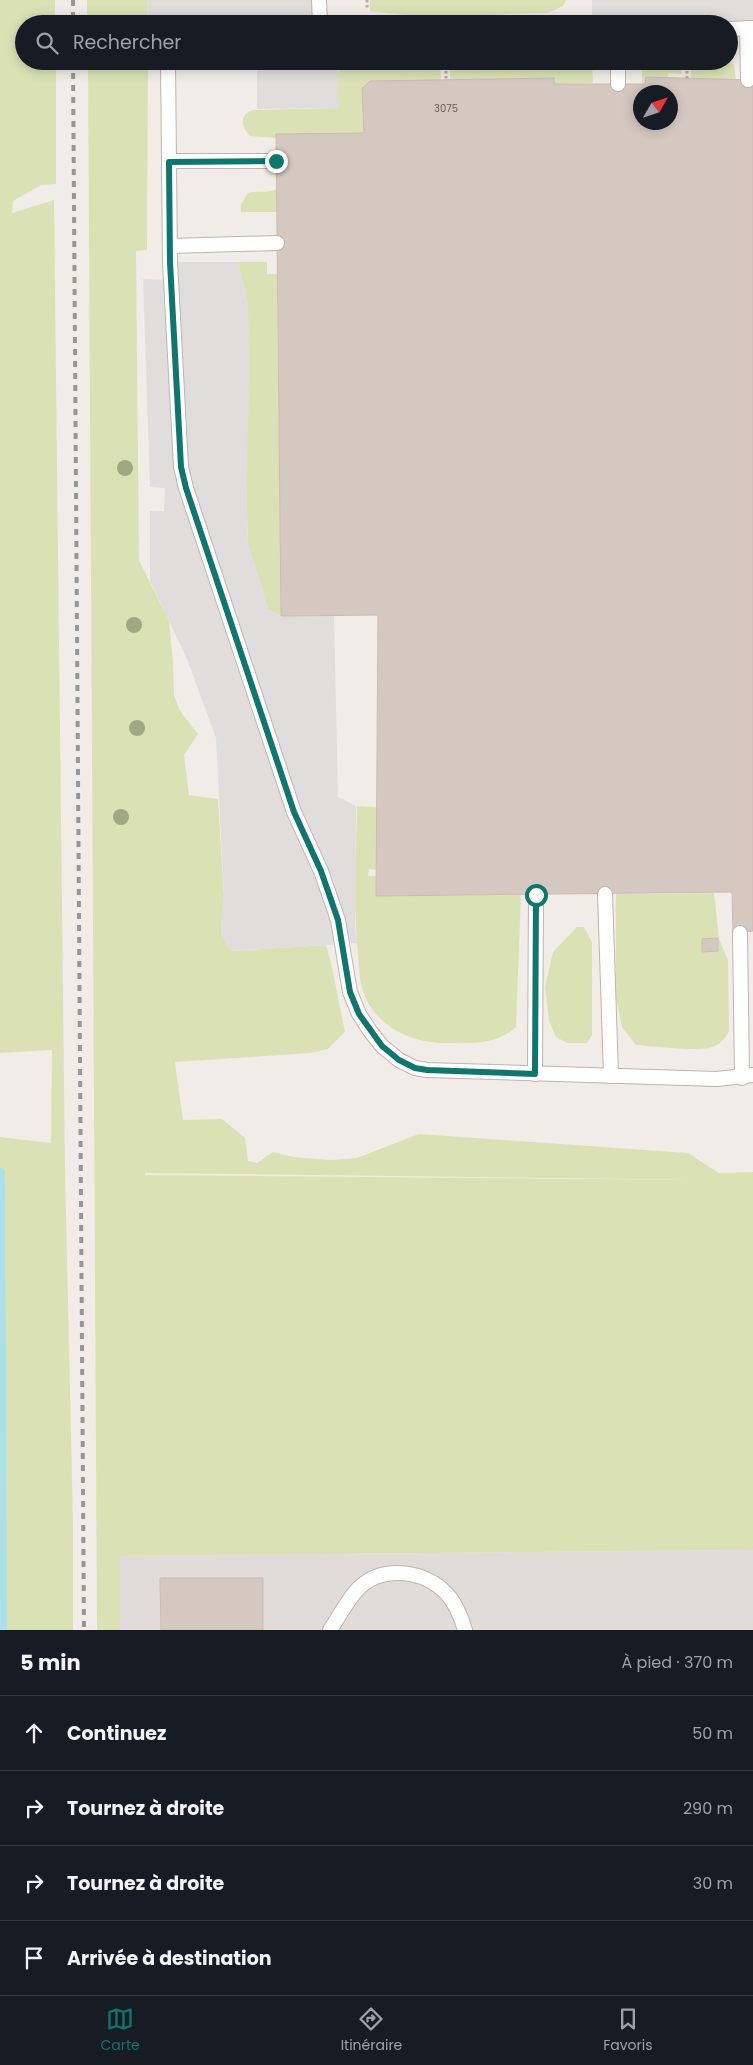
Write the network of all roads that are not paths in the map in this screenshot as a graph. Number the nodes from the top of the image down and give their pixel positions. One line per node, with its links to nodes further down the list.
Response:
1 (319, 0): 2 (lane)
2 (320, 15)
3 (750, 28): 6 (lane)
4 (168, 70): 9 (lane)
5 (618, 70): 7 (lane)
6 (748, 80)
7 (618, 84)
8 (276, 161): 9 (lane)
9 (169, 162): 11 (lane)
10 (277, 243): 11 (lane)
11 (170, 246): 15 (lane)
12 (605, 894): 16 (lane)
13 (536, 895): 15 (lane)
14 (740, 933): 17 (lane)
15 (535, 1074): 16 (lane)
16 (611, 1076): 17 (lane)
17 (748, 1076)
18 (330, 1630): 19 (lane)
19 (466, 1630)

